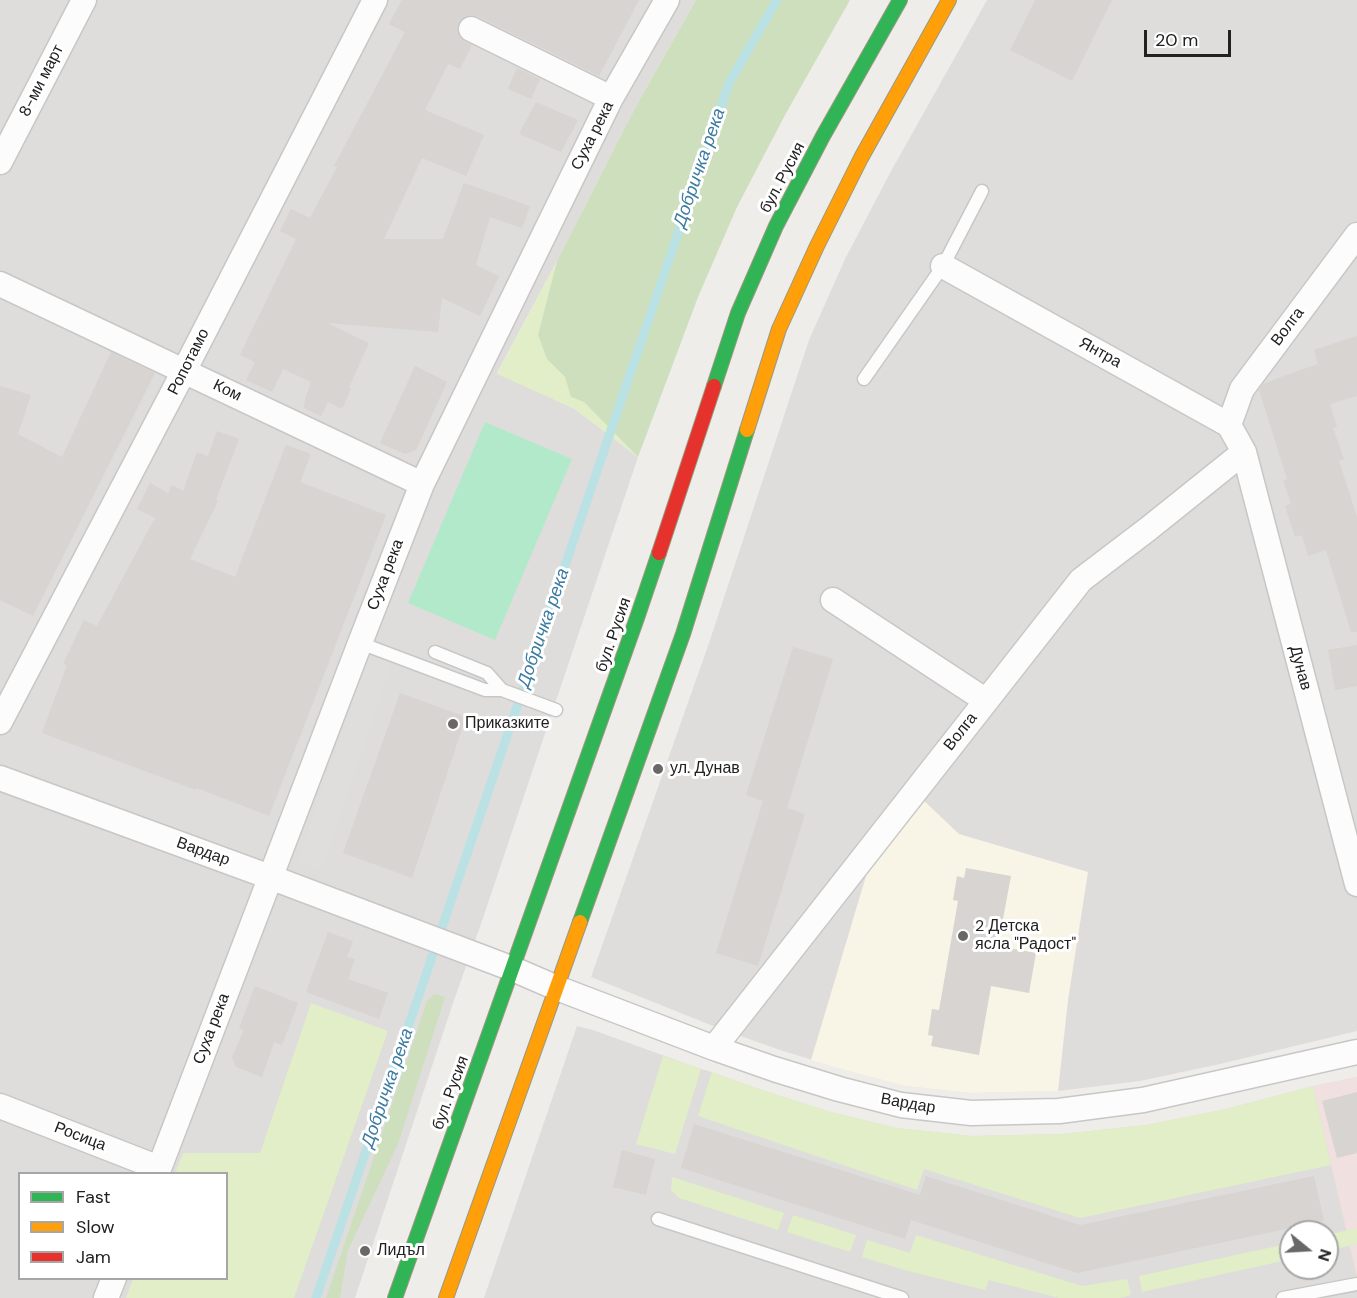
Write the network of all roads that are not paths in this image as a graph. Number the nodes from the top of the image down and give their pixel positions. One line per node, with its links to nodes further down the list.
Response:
1 (84, 0): 8 (street, 8-ми март)
2 (375, 0): 13 (street, Ропотамо)
3 (667, 0): 7 (street, Суха река)
4 (900, 0): 28 (main road, бул. Русия)
5 (949, 0): 29 (main road)
6 (471, 30): 7 (street)
7 (612, 98): 17 (street, Суха река)
8 (0, 162)
9 (982, 191): 11 (lane)
10 (1357, 235): 15 (street, Волга)
11 (943, 266): 14 (lane); 15 (street, Янтра)
12 (0, 284): 13 (street, Ком)
13 (184, 370): 17 (street, Ком); 24 (street, Ропотамо)
14 (864, 379)
15 (1229, 424): 16 (street)
16 (1244, 452): 22 (street, Волга); 27 (street, Дунав)
17 (422, 484): 19 (street, Суха река)
18 (833, 600): 22 (street)
19 (360, 643): 21 (lane); 26 (street, Суха река)
20 (435, 652): 21 (lane)
21 (502, 690): 23 (lane)
22 (985, 700): 30 (street, Волга)
23 (556, 710)
24 (0, 722)
25 (0, 778): 26 (street, Вардар)
26 (270, 877): 28 (street, Вардар); 33 (street, Суха река)
27 (1357, 884)
28 (513, 969): 29 (street, Вардар); 38 (main road, бул. Русия)
29 (557, 988): 30 (street, Вардар); 39 (main road)
30 (714, 1048): 31 (street, Вардар)
31 (1357, 1052)
32 (0, 1106): 33 (street, Росица)
33 (158, 1171)
34 (658, 1219): 40 (lane)
35 (113, 1280): 37 (street)
36 (1357, 1284): 41 (lane)
37 (106, 1298)
38 (395, 1298)
39 (446, 1298)
40 (902, 1298)
41 (1283, 1298)

